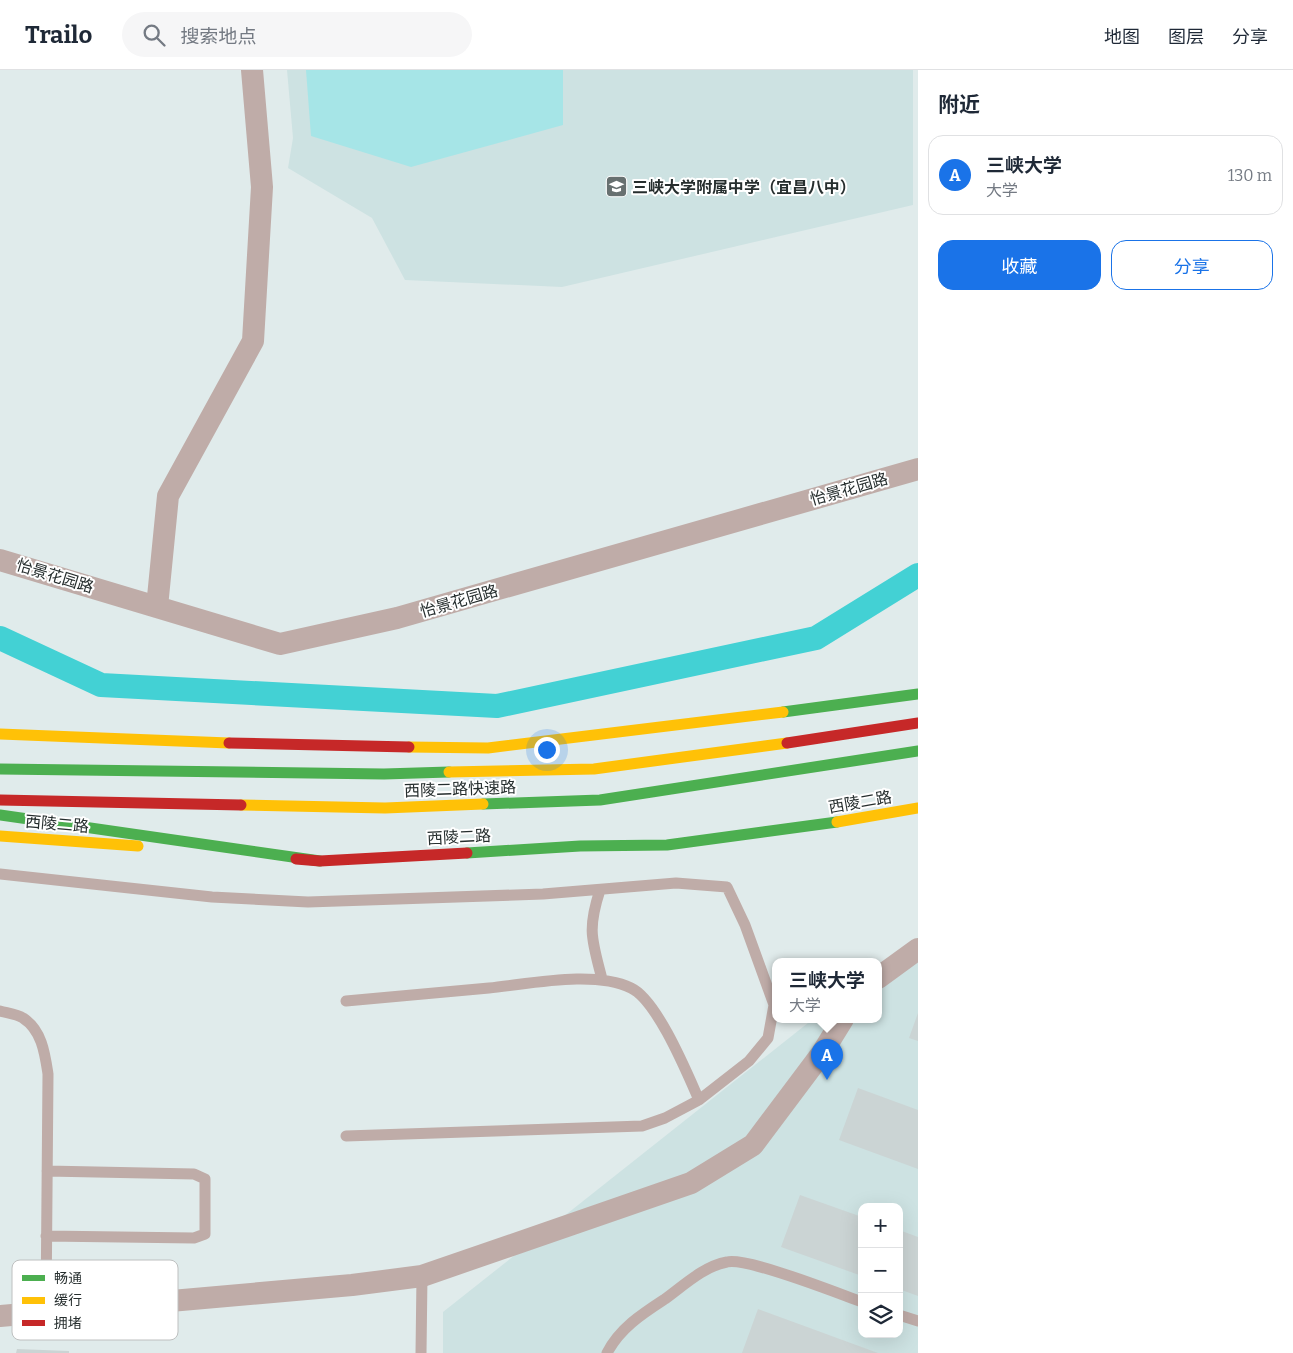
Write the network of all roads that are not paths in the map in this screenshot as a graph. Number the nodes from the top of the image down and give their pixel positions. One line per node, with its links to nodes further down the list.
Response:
1 (252, 70): 4 (street)
2 (918, 469): 4 (street, 怡景花园路)
3 (0, 560): 4 (street, 怡景花园路)
4 (157, 607)
5 (918, 694): 7 (main road)
6 (918, 723): 9 (main road, 西陵二路快速路)
7 (0, 734)
8 (918, 751): 10 (main road, 西陵二路快速路)
9 (0, 769)
10 (0, 800)
11 (918, 808): 14 (main road, 西陵二路)
12 (0, 815): 14 (main road)
13 (2, 841): 14 (main road, 西陵二路)
14 (320, 861)
15 (0, 874): 16 (lane)
16 (600, 890): 19 (lane); 20 (lane)
17 (918, 949): 18 (street)
18 (882, 975)
19 (602, 979): 21 (lane); 25 (lane)
20 (772, 999)
21 (346, 1001)
22 (0, 1011): 27 (lane)
23 (772, 1016): 25 (lane)
24 (841, 1023): 30 (street)
25 (699, 1100): 26 (lane)
26 (346, 1136)
27 (47, 1171): 28 (lane); 28 (lane)
28 (46, 1236): 29 (lane)
29 (46, 1260)
30 (422, 1276): 31 (street); 35 (lane)
31 (178, 1300)
32 (858, 1301): 36 (lane)
33 (903, 1315): 34 (lane)
34 (918, 1321)
35 (421, 1353)
36 (607, 1353)

